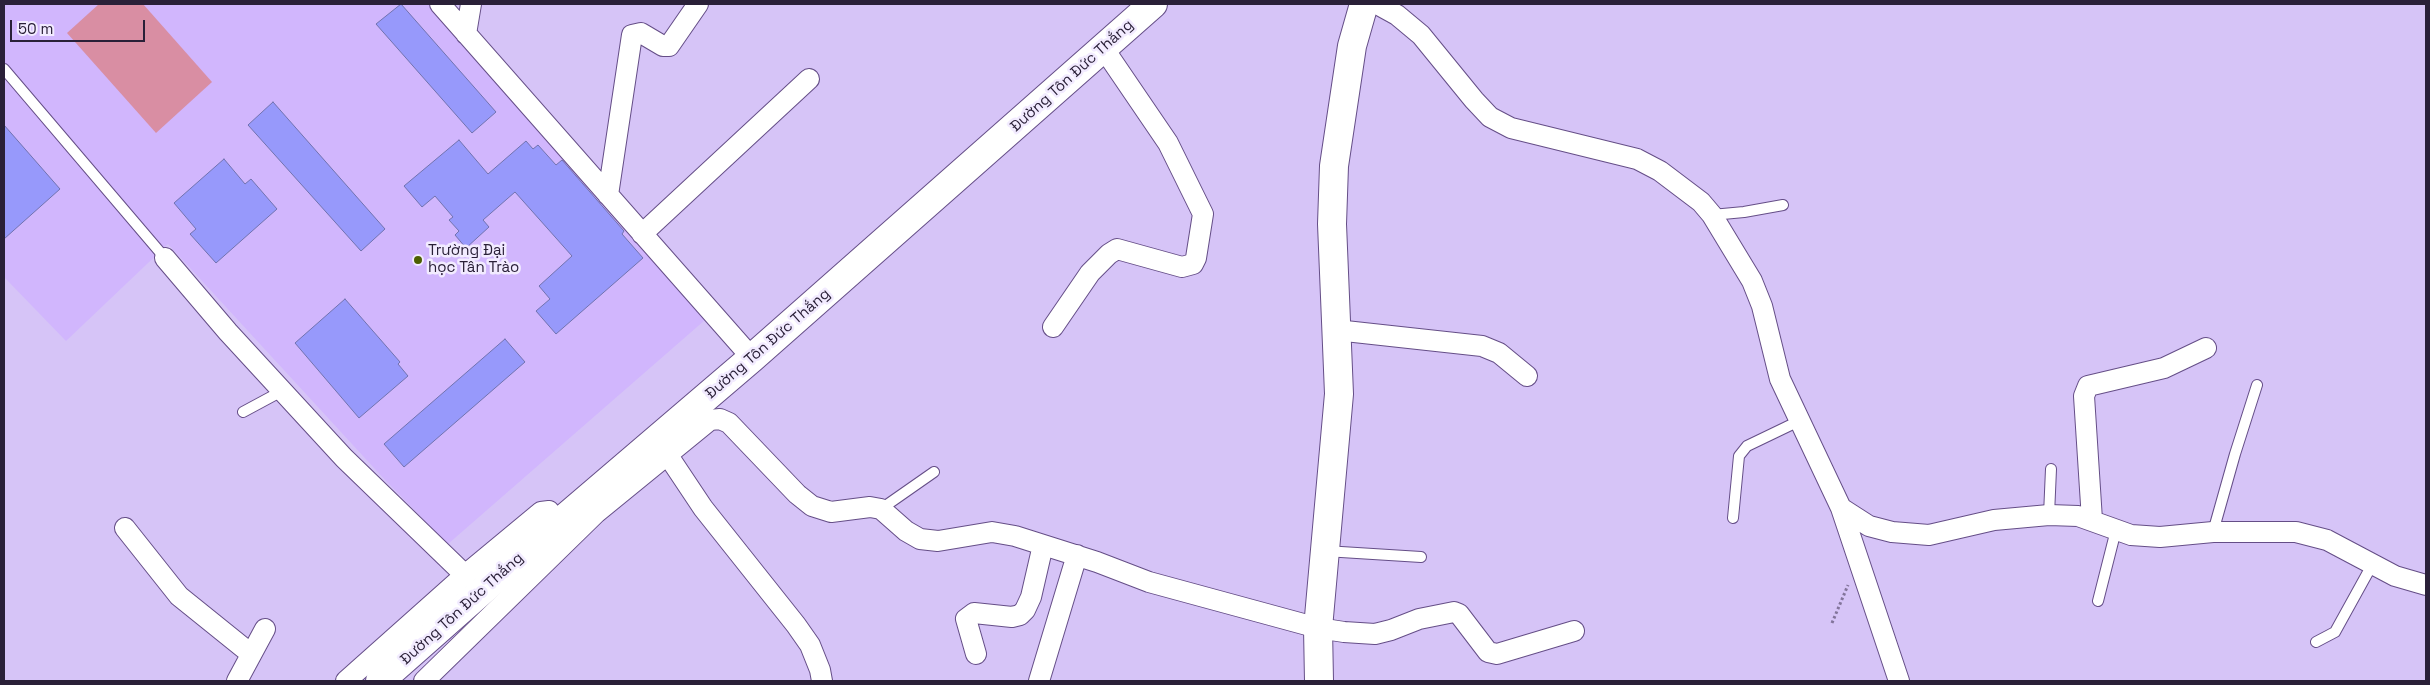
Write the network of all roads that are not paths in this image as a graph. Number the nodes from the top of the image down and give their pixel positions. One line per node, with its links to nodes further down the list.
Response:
1 (440, 4): 7 (street)
2 (471, 4): 7 (street)
3 (698, 4): 11 (street)
4 (1153, 4): 8 (main road, Đường Tôn Đức Thắng)
5 (1364, 4): 17 (main road)
6 (1377, 4): 13 (street)
7 (466, 34): 11 (street)
8 (1104, 49): 16 (street); 19 (main road, Đường Tôn Đức Thắng)
9 (4, 69): 15 (lane)
10 (809, 79): 14 (street)
11 (608, 195): 14 (street)
12 (1783, 205): 13 (lane)
13 (1712, 215): 24 (street)
14 (642, 234): 19 (street)
15 (165, 258): 22 (street)
16 (1053, 327)
17 (1336, 330): 20 (street); 38 (main road)
18 (2206, 348): 32 (street)
19 (752, 358): 34 (main road, Đường Tôn Đức Thắng)
20 (1527, 376)
21 (2258, 385): 36 (lane)
22 (282, 390): 23 (lane); 42 (street)
23 (242, 412)
24 (1799, 421): 28 (street); 31 (lane)
25 (667, 454): 29 (street); 34 (street); 55 (street)
26 (2051, 470): 30 (lane)
27 (934, 472): 29 (lane)
28 (1841, 508): 30 (street); 58 (street)
29 (881, 509): 37 (street)
30 (2049, 515): 32 (street)
31 (1733, 518)
32 (2092, 520): 35 (street)
33 (125, 528): 49 (street)
34 (565, 530): 42 (street); 53 (main road, Đường Tôn Đức Thắng); 54 (street)
35 (2116, 530): 36 (street); 44 (lane)
36 (2213, 532): 41 (street)
37 (1043, 545): 39 (street); 50 (street)
38 (1324, 551): 40 (lane); 45 (main road)
39 (1077, 556): 45 (street); 56 (street)
40 (1421, 557)
41 (2372, 565): 43 (street); 48 (lane)
42 (465, 575): 52 (street)
43 (2426, 585)
44 (2098, 600)
45 (1318, 628): 47 (street); 57 (main road)
46 (265, 629): 49 (street)
47 (1574, 631)
48 (2316, 642)
49 (251, 654): 51 (street)
50 (976, 654)
51 (236, 681)
52 (346, 681)
53 (380, 681)
54 (424, 681)
55 (822, 681)
56 (1039, 681)
57 (1319, 681)
58 (1899, 681)

